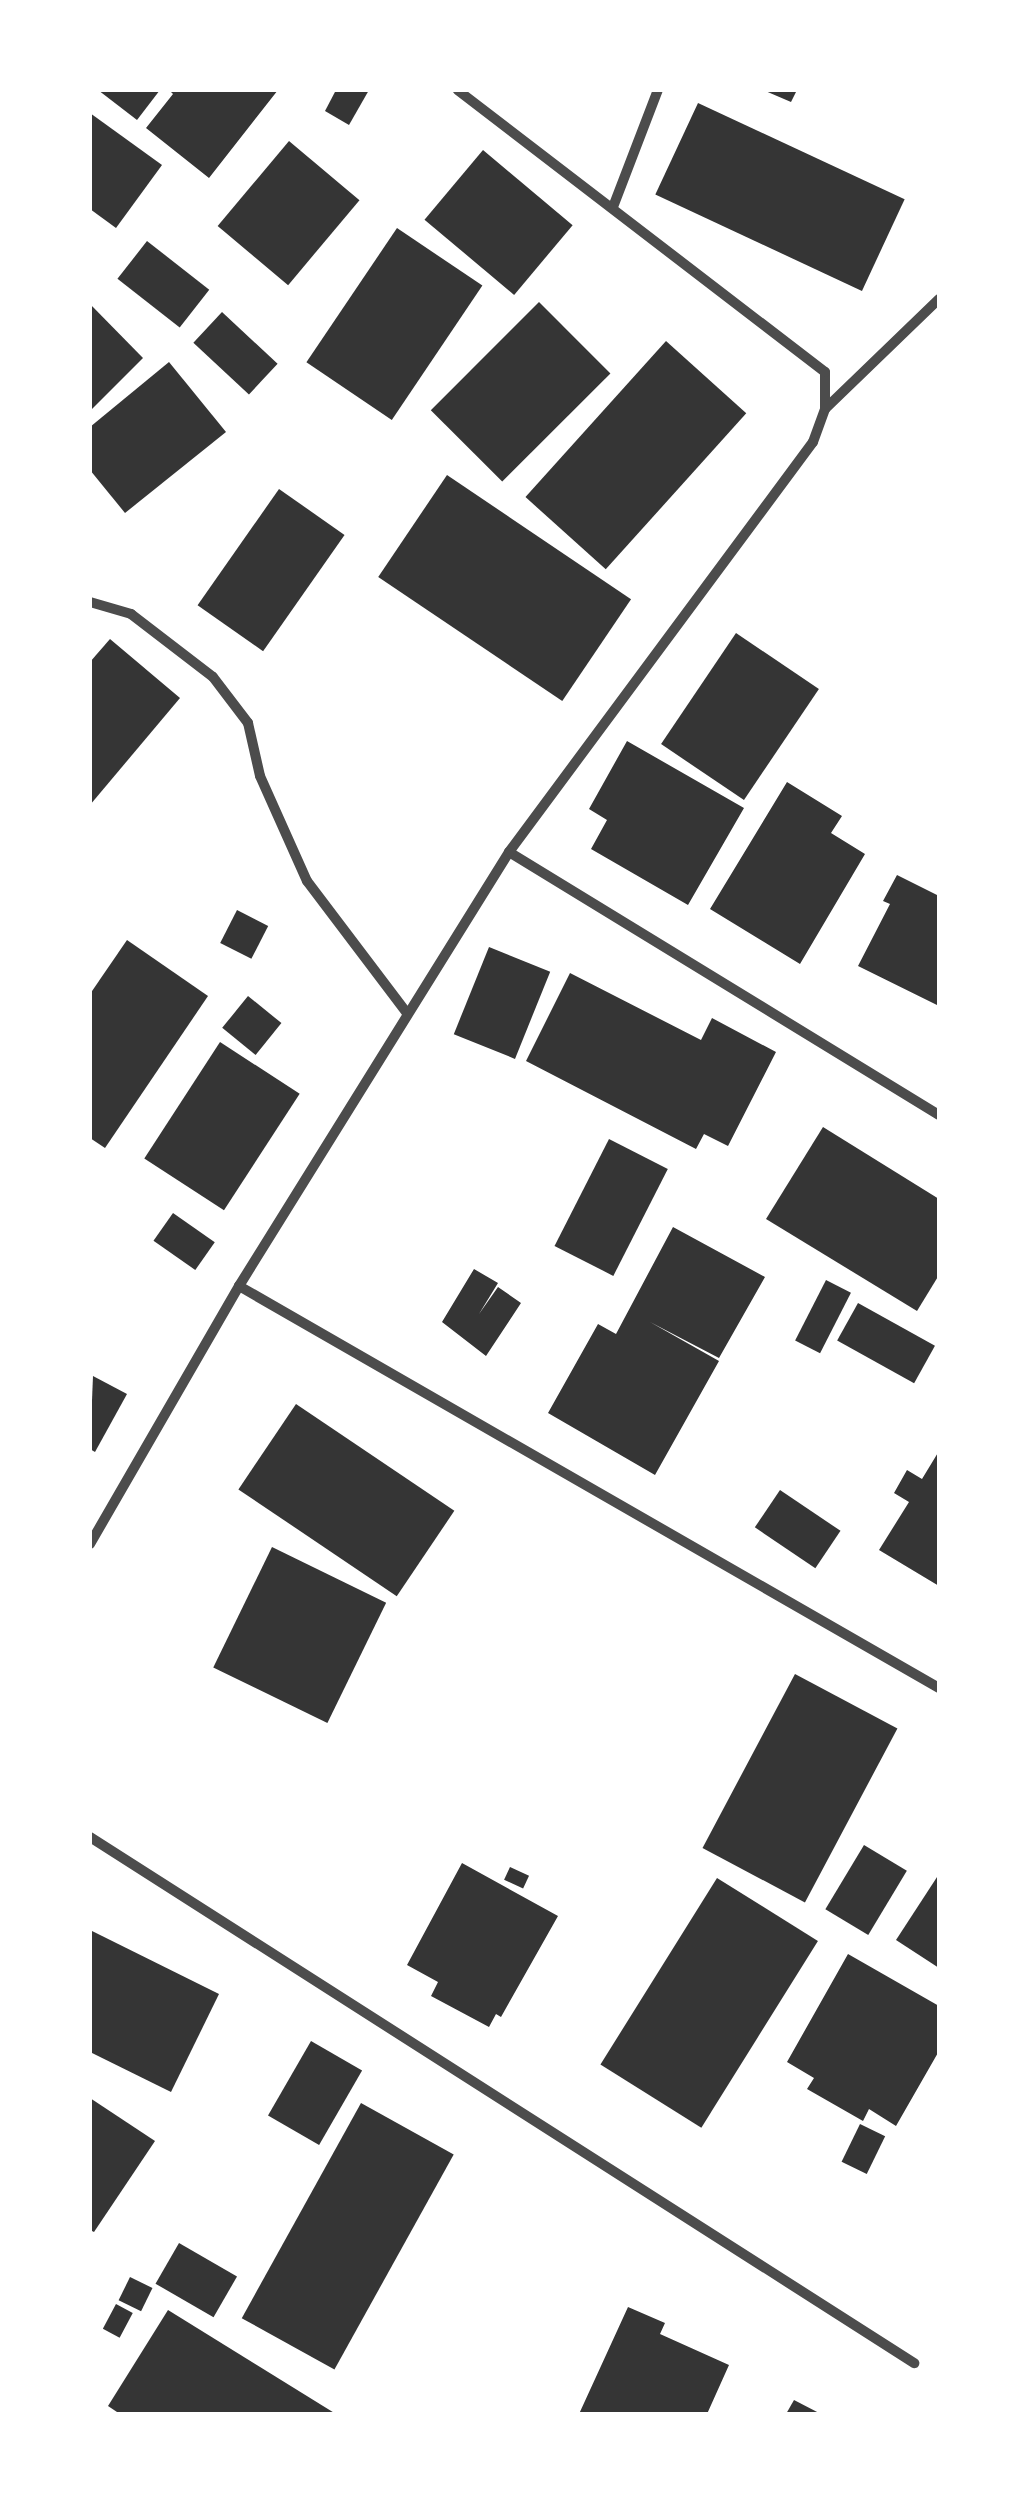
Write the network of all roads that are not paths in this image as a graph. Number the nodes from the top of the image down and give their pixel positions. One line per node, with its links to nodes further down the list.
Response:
1 (458, 90): 3 (street)
2 (658, 90): 3 (street)
3 (614, 208): 5 (street)
4 (939, 299): 5 (street)
5 (825, 409): 7 (street)
6 (90, 602): 8 (street)
7 (509, 852): 8 (street); 9 (street)
8 (406, 1012): 10 (street)
9 (939, 1115)
10 (240, 1286): 11 (street); 12 (street)
11 (90, 1544)
12 (939, 1688)
13 (90, 1836): 14 (street)
14 (914, 2363)

